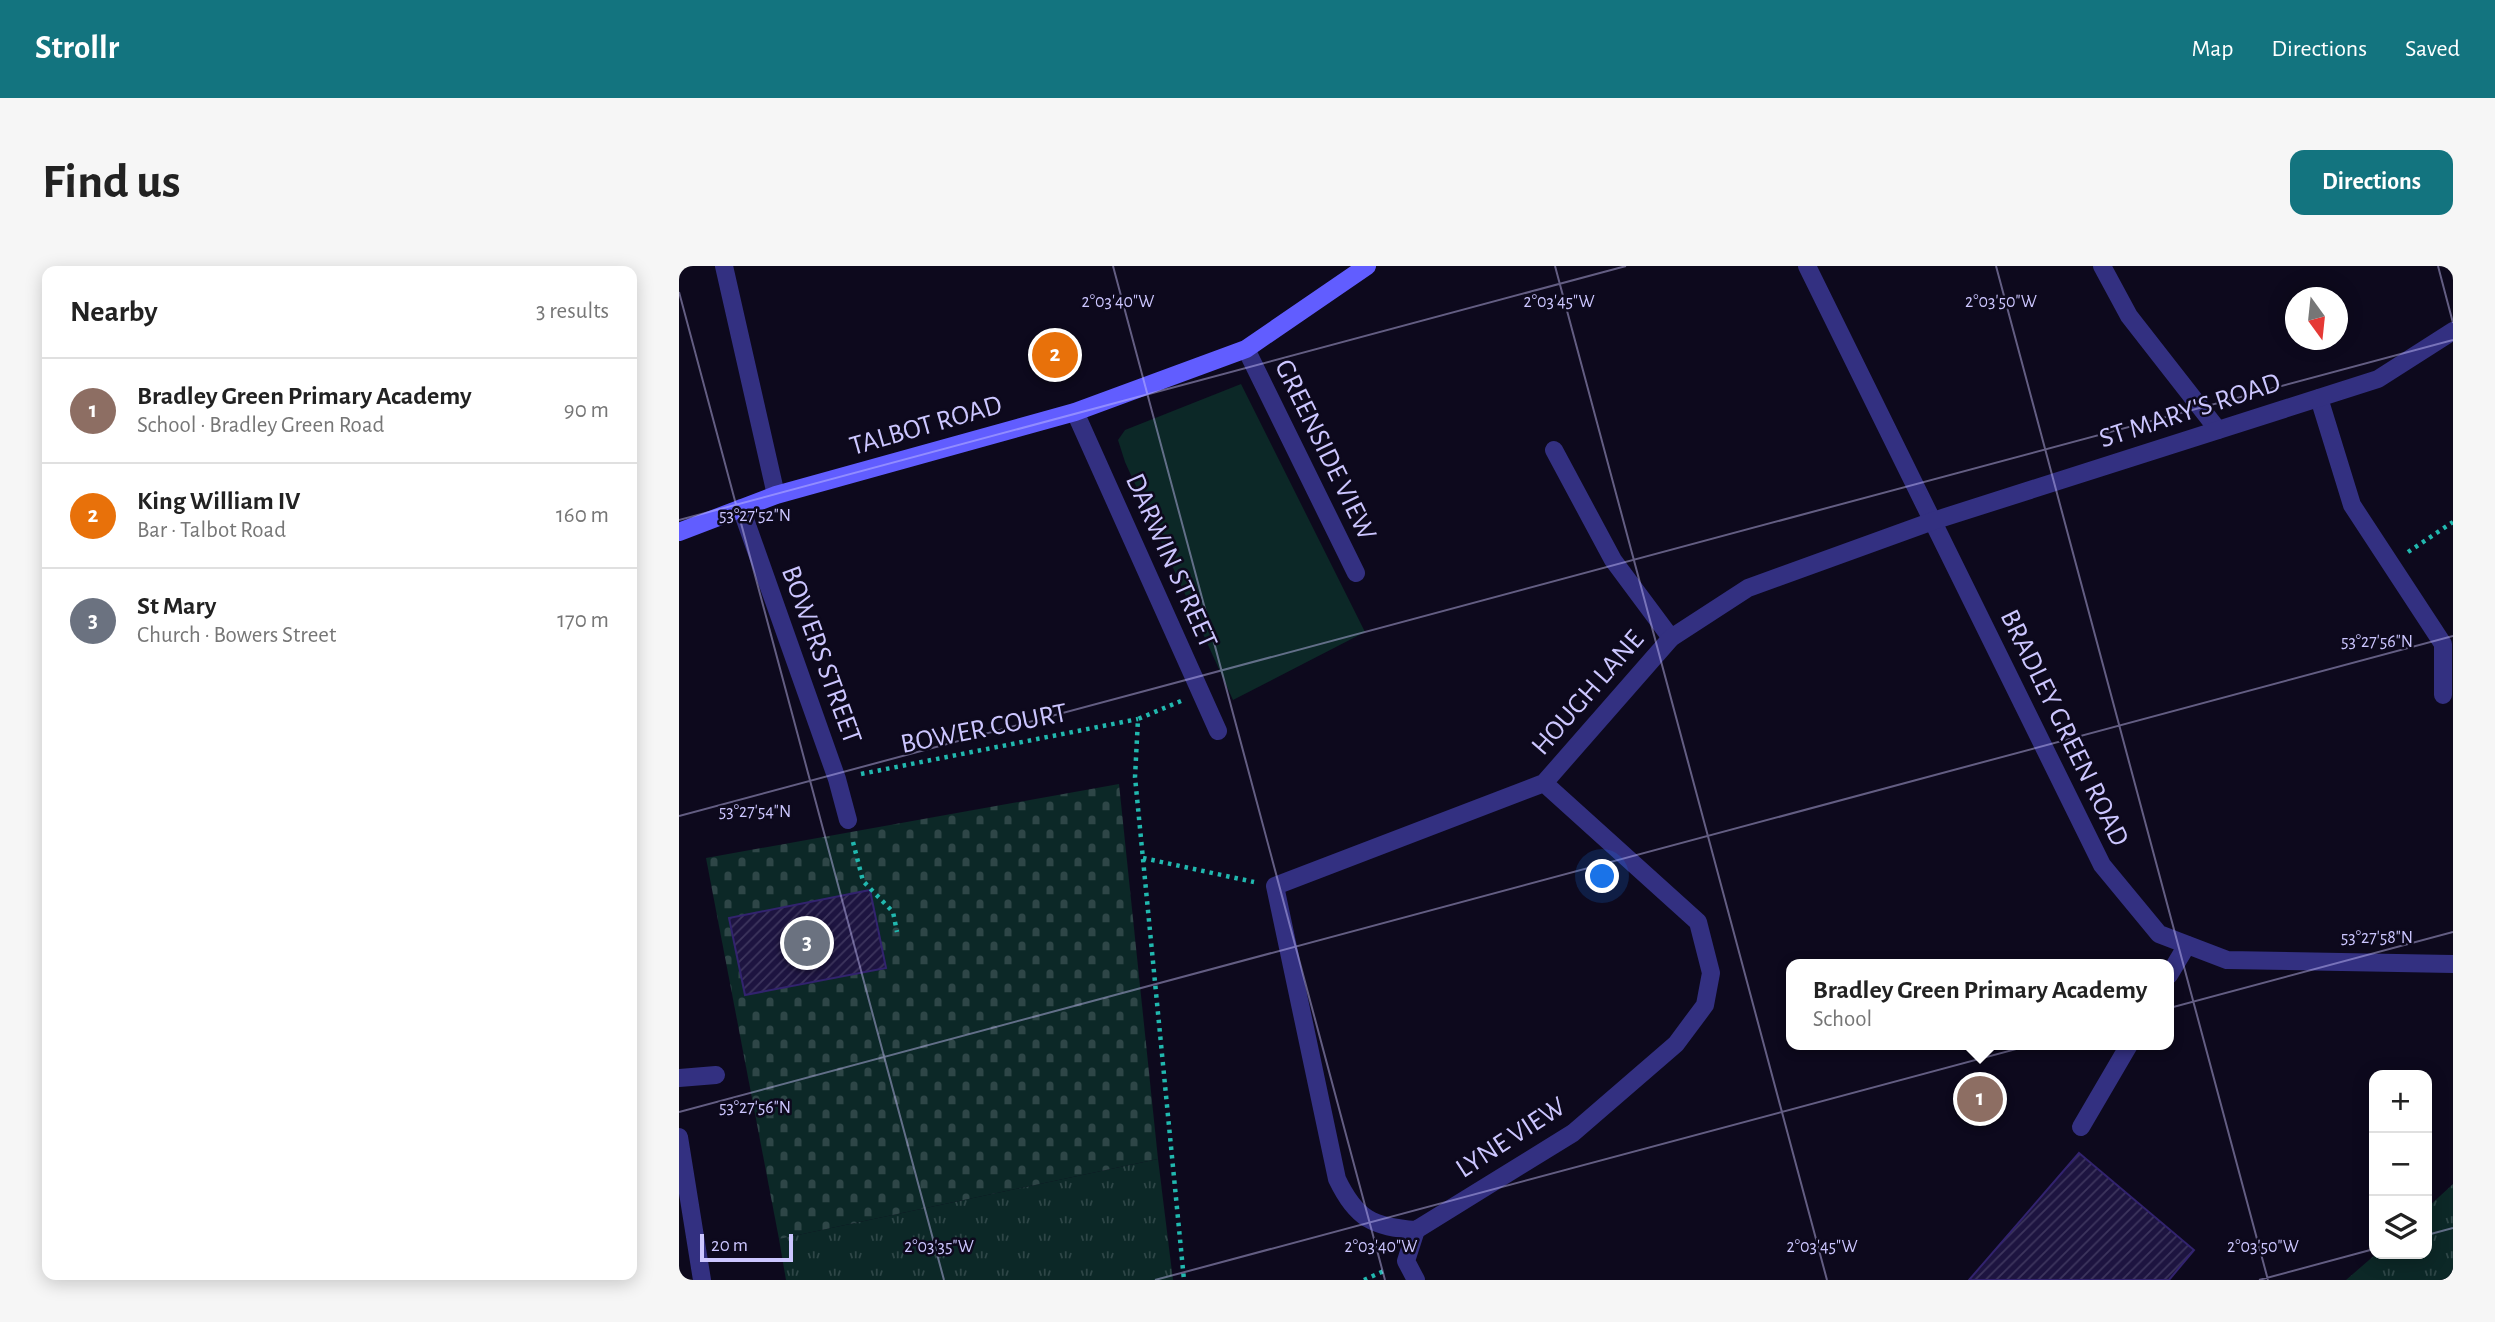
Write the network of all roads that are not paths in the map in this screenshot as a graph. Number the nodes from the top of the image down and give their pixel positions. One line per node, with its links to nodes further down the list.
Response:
1 (724, 266): 11 (street)
2 (1367, 266): 6 (street, TALBOT ROAD)
3 (1807, 266): 13 (street, BRADLEY GREEN ROAD)
4 (2102, 266): 9 (street)
5 (2453, 331): 7 (street, ST MARY'S ROAD)
6 (1246, 349): 8 (street, TALBOT ROAD); 15 (street, GREENSIDE VIEW)
7 (2319, 398): 9 (street, ST MARY'S ROAD); 17 (street)
8 (1075, 412): 11 (street, TALBOT ROAD); 18 (street, DARWIN STREET)
9 (2218, 430): 13 (street, ST MARY'S ROAD)
10 (1554, 450): 16 (street)
11 (776, 495): 12 (street, TALBOT ROAD)
12 (741, 508): 14 (street, TALBOT ROAD); 20 (street, BOWERS STREET)
13 (1933, 521): 16 (street, HOUGH LANE); 21 (street, BRADLEY GREEN ROAD)
14 (679, 531)
15 (1356, 573)
16 (1671, 638): 19 (street, HOUGH LANE)
17 (2443, 695)
18 (1219, 731)
19 (1544, 783): 29 (street, LYNE VIEW); 29 (street, HOUGH LANE)
20 (848, 820)
21 (2186, 945): 22 (street, BRADLEY GREEN ROAD); 23 (street)
22 (2453, 964)
23 (2174, 966)
24 (2126, 1050): 27 (street)
25 (716, 1075): 26 (street)
26 (679, 1078)
27 (2081, 1127)
28 (679, 1137): 30 (street)
29 (1416, 1230): 31 (street)
30 (702, 1280)
31 (1416, 1280)

